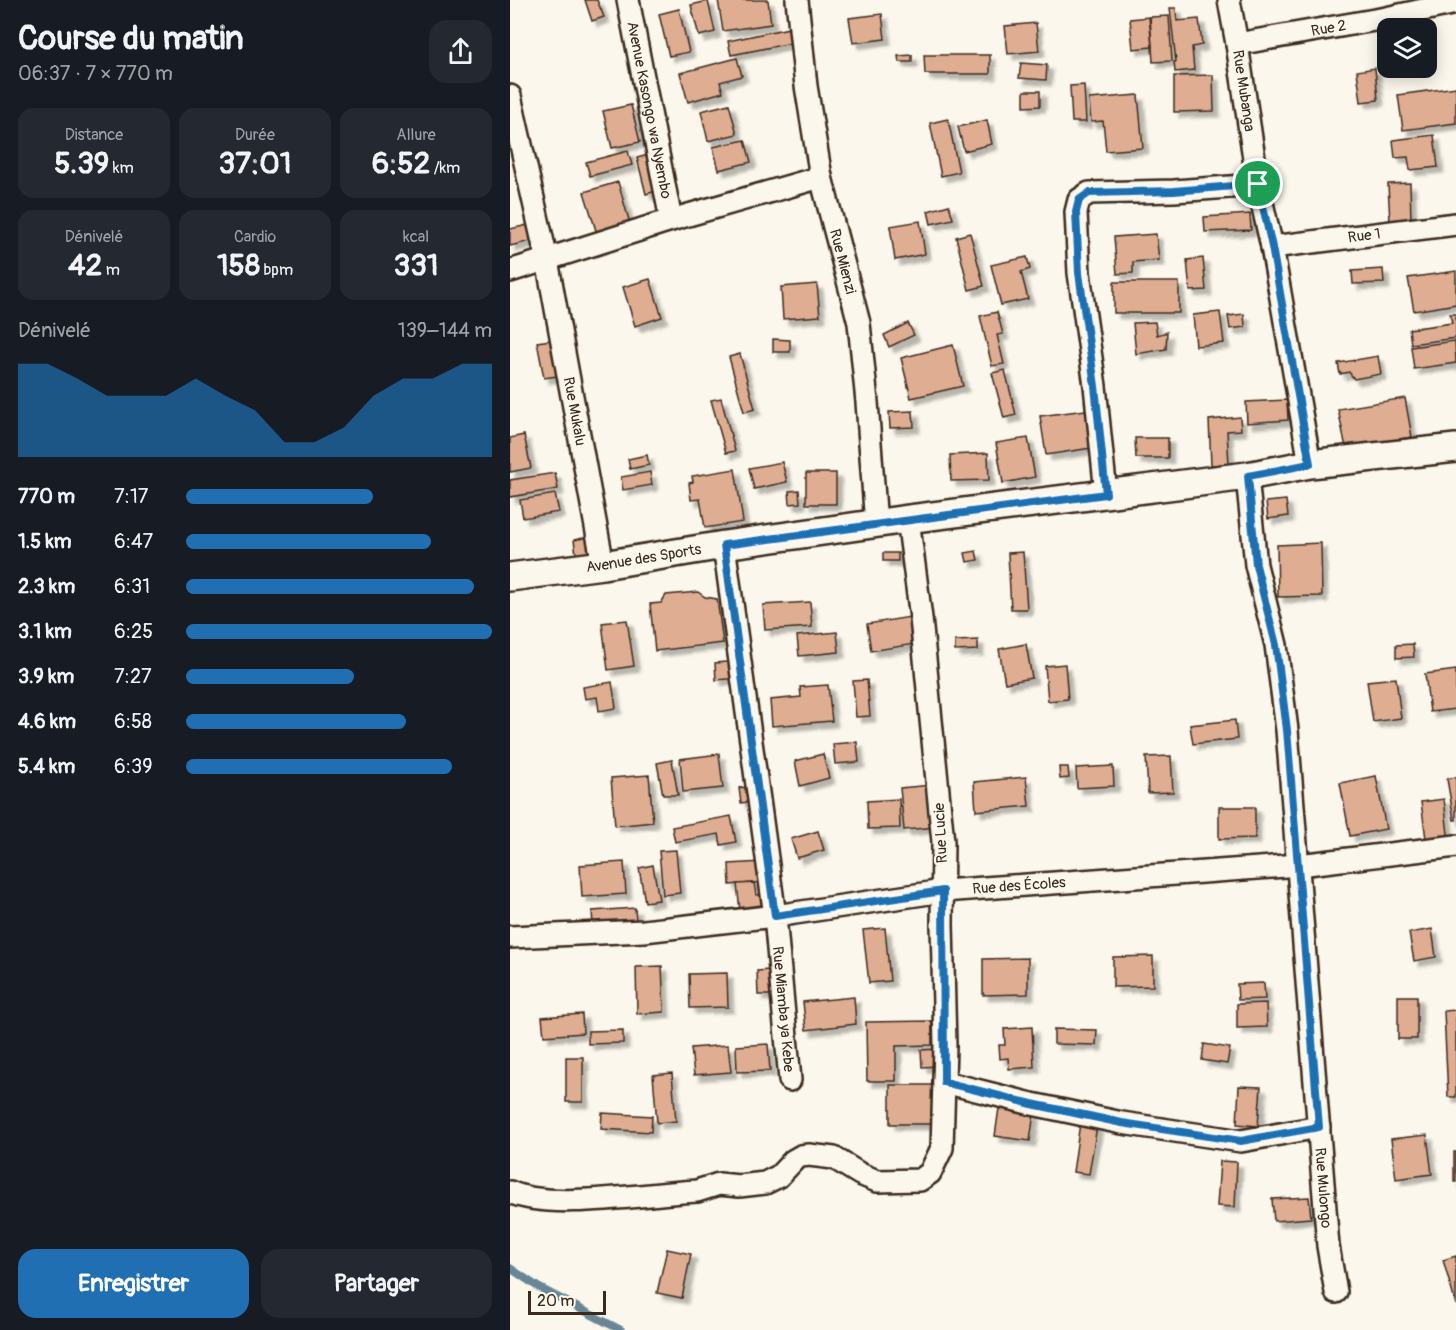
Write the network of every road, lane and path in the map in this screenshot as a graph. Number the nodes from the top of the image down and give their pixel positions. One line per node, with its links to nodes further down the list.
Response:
1 (628, 0): 9 (street, Avenue Kasongo wa Nyembo)
2 (797, 0): 7 (street, Rue Mienzi)
3 (1229, 0): 5 (street, Rue Mubanga)
4 (1456, 3): 5 (street, Rue 2)
5 (1237, 44): 8 (street, Rue Mubanga)
6 (510, 96): 12 (street, Rue Mukalu)
7 (821, 177): 9 (street); 19 (street, Rue Mienzi)
8 (1258, 184): 11 (street, Rue Mubanga); 17 (street)
9 (671, 220): 12 (street)
10 (1456, 224): 11 (street, Rue 1)
11 (1272, 247): 15 (street, Rue Mubanga)
12 (547, 260): 13 (street); 21 (street, Rue Mukalu)
13 (510, 271)
14 (1456, 448): 15 (street, Avenue des Sports)
15 (1310, 464): 16 (street, Avenue des Sports)
16 (1248, 476): 17 (street, Avenue des Sports); 24 (street, Rue Mulongo)
17 (1106, 494): 18 (street, Avenue des Sports)
18 (908, 519): 19 (street, Avenue des Sports); 25 (street, Rue Lucie)
19 (876, 525): 20 (street, Avenue des Sports)
20 (724, 545): 21 (street, Avenue des Sports); 26 (street, Rue Miamba ya Kebe)
21 (603, 565): 22 (street, Avenue des Sports)
22 (510, 577)
23 (1456, 846): 24 (street, Rue des Écoles)
24 (1299, 865): 25 (street, Rue des Écoles); 30 (street, Rue Mulongo)
25 (943, 891): 26 (street, Rue des Écoles); 29 (street, Rue Lucie)
26 (775, 916): 27 (street, Rue des Écoles); 28 (street, Rue Miamba ya Kebe)
27 (510, 937)
28 (790, 1080)
29 (944, 1082): 30 (street); 31 (street, Rue Lucie)
30 (1319, 1127): 32 (street, Rue Mulongo)
31 (510, 1192)
32 (1336, 1292)

